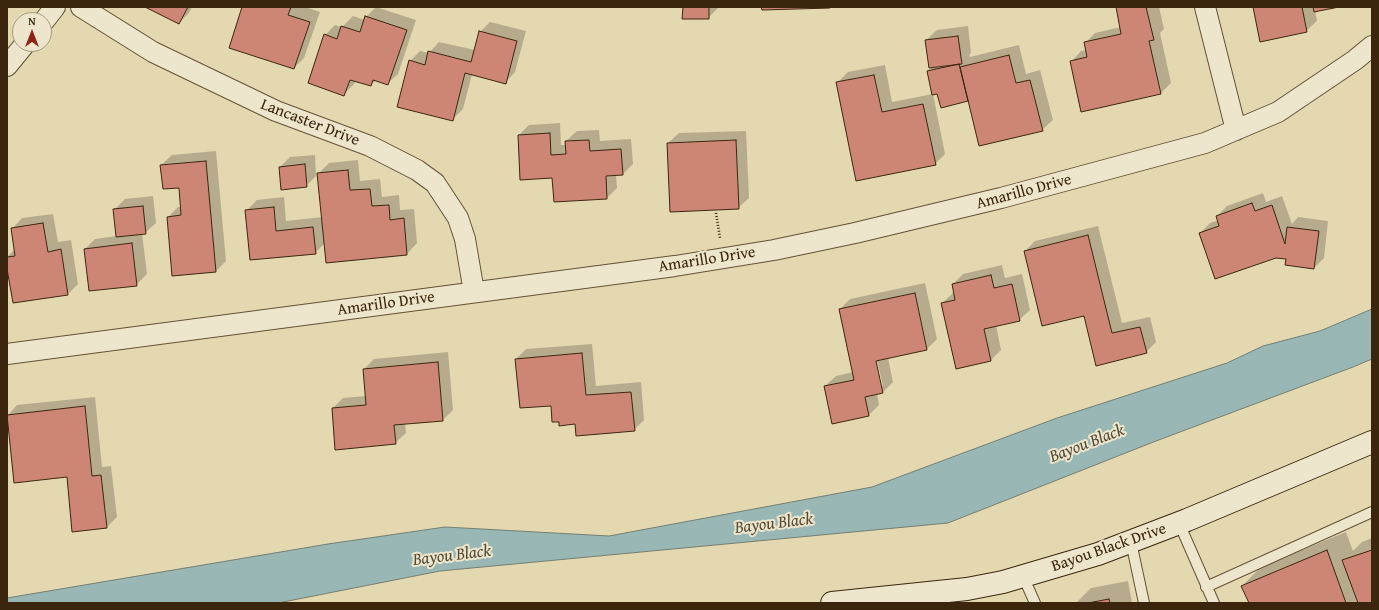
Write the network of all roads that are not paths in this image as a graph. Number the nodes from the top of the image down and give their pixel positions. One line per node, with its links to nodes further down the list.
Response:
1 (81, 7): 7 (street, Lancaster Drive)
2 (1205, 7): 6 (street)
3 (1372, 46): 6 (street, Amarillo Drive)
4 (18, 52): 5 (street)
5 (7, 66)
6 (1236, 130): 7 (street, Amarillo Drive)
7 (474, 292): 8 (street, Amarillo Drive)
8 (7, 354)
9 (1372, 442): 11 (main road, Bayou Black Drive)
10 (1372, 512): 14 (lane)
11 (1179, 523): 12 (main road, Bayou Black Drive); 14 (lane)
12 (1131, 542): 13 (main road, Bayou Black Drive); 17 (lane)
13 (1023, 576): 15 (main road, Bayou Black Drive); 16 (lane)
14 (1206, 587): 18 (lane)
15 (832, 603)
16 (1035, 603)
17 (1144, 603)
18 (1214, 603)

